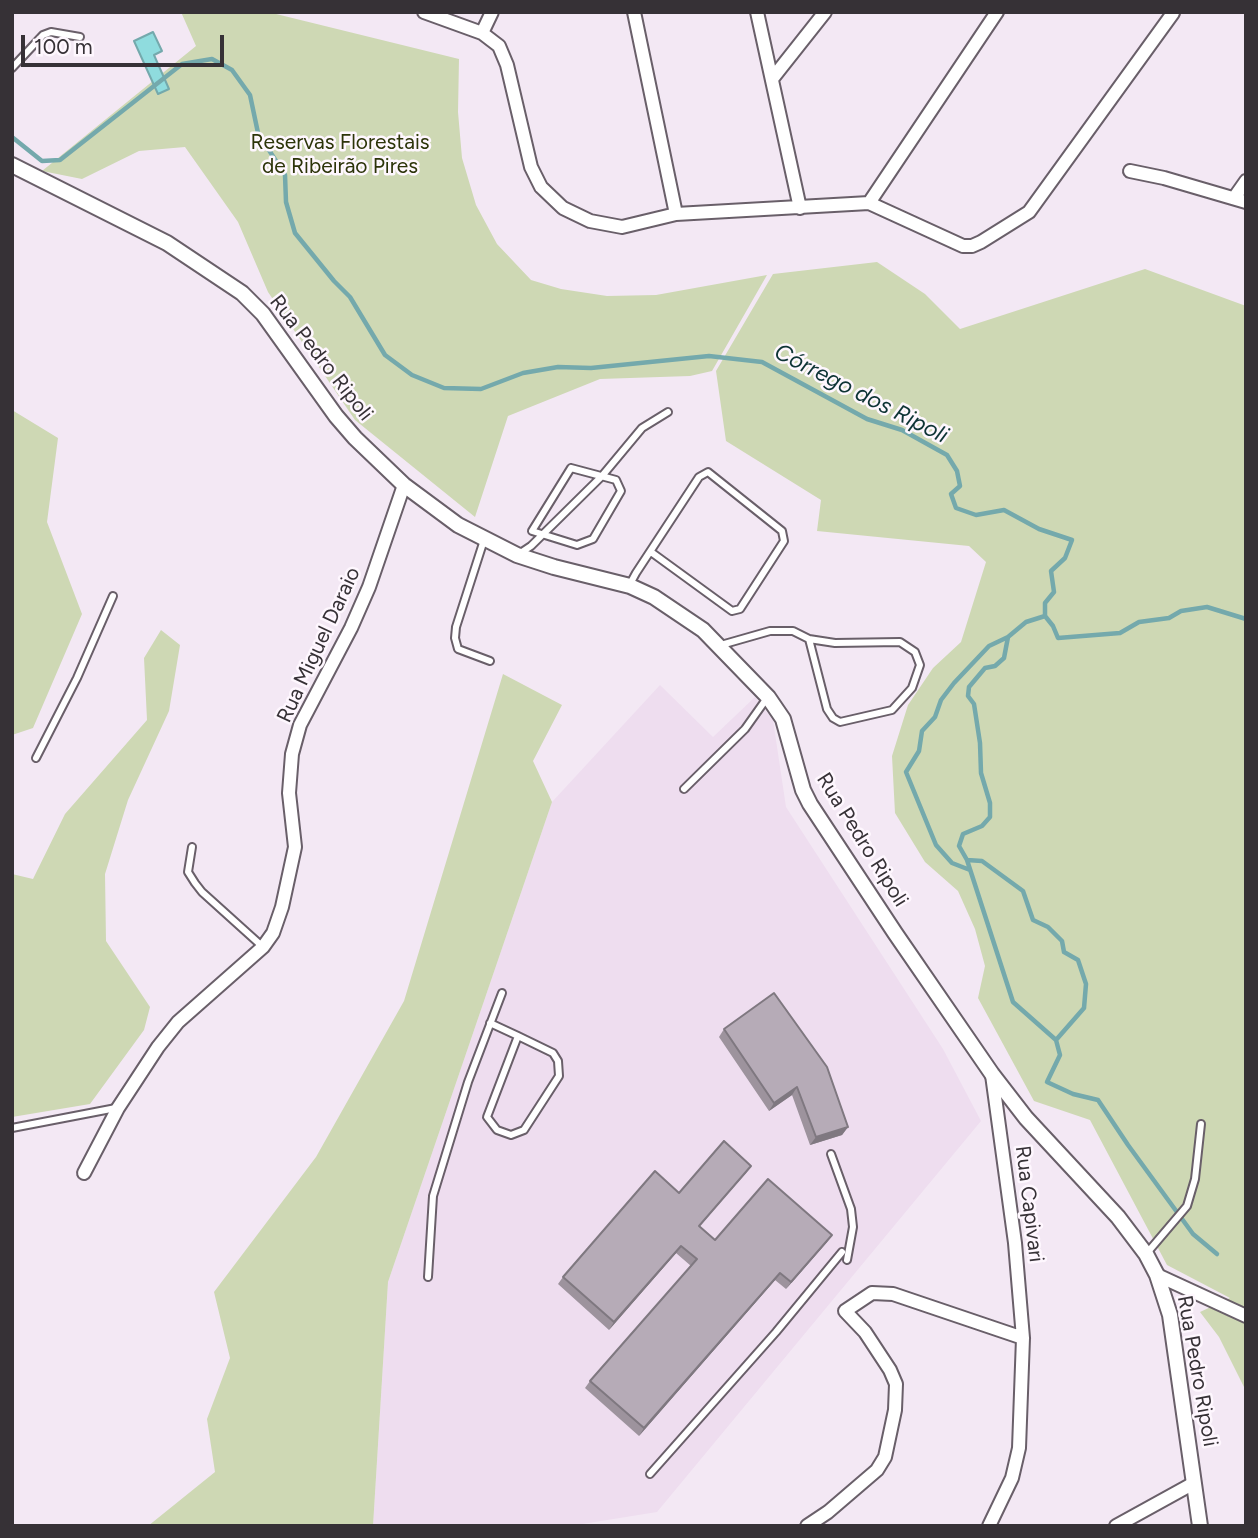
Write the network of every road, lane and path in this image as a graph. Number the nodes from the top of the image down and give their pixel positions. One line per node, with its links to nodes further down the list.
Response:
1 (424, 12): 8 (street)
2 (492, 12): 8 (street)
3 (634, 12): 18 (street)
4 (757, 12): 11 (street)
5 (825, 12): 11 (street)
6 (998, 12): 16 (street)
7 (1173, 13): 16 (street)
8 (482, 33): 18 (street)
9 (80, 37): 10 (lane)
10 (12, 68)
11 (772, 79): 17 (street)
12 (12, 165): 21 (street, Rua Pedro Ripoli)
13 (1130, 171): 15 (street)
14 (1246, 181): 15 (street)
15 (1240, 200)
16 (869, 203): 17 (street)
17 (800, 208): 18 (street)
18 (676, 214)
19 (668, 412): 20 (lane)
20 (602, 475): 22 (lane); 22 (lane); 22 (lane)
21 (404, 485): 23 (street, Rua Pedro Ripoli); 35 (street, Rua Miguel Daraio)
22 (542, 535): 25 (lane)
23 (484, 540): 25 (street, Rua Pedro Ripoli); 30 (lane)
24 (651, 552): 24 (lane); 26 (lane)
25 (517, 555): 26 (street, Rua Pedro Ripoli)
26 (630, 586): 29 (street, Rua Pedro Ripoli)
27 (113, 596): 32 (lane)
28 (809, 639): 28 (lane); 29 (lane)
29 (719, 645): 31 (street, Rua Pedro Ripoli)
30 (490, 660)
31 (768, 697): 33 (lane); 39 (street, Rua Pedro Ripoli)
32 (36, 758)
33 (684, 789)
34 (192, 847): 35 (lane)
35 (263, 947): 40 (street, Rua Miguel Daraio)
36 (502, 993): 37 (lane)
37 (490, 1023): 38 (lane); 49 (lane)
38 (518, 1036): 38 (lane)
39 (992, 1074): 46 (street, Rua Pedro Ripoli); 51 (street, Rua Capivari)
40 (118, 1108): 42 (lane); 44 (street, Rua Miguel Daraio)
41 (1201, 1124): 46 (lane)
42 (12, 1128)
43 (831, 1154): 47 (lane)
44 (85, 1173)
45 (842, 1252): 52 (lane)
46 (1146, 1254): 48 (street, Rua Pedro Ripoli)
47 (846, 1260)
48 (1157, 1275): 50 (street); 53 (street, Rua Pedro Ripoli)
49 (428, 1277)
50 (1246, 1316)
51 (1023, 1338): 54 (street); 55 (street, Rua Capivari)
52 (650, 1474)
53 (1194, 1483): 56 (street); 57 (street, Rua Pedro Ripoli)
54 (807, 1526)
55 (989, 1526)
56 (1116, 1526)
57 (1200, 1526)

